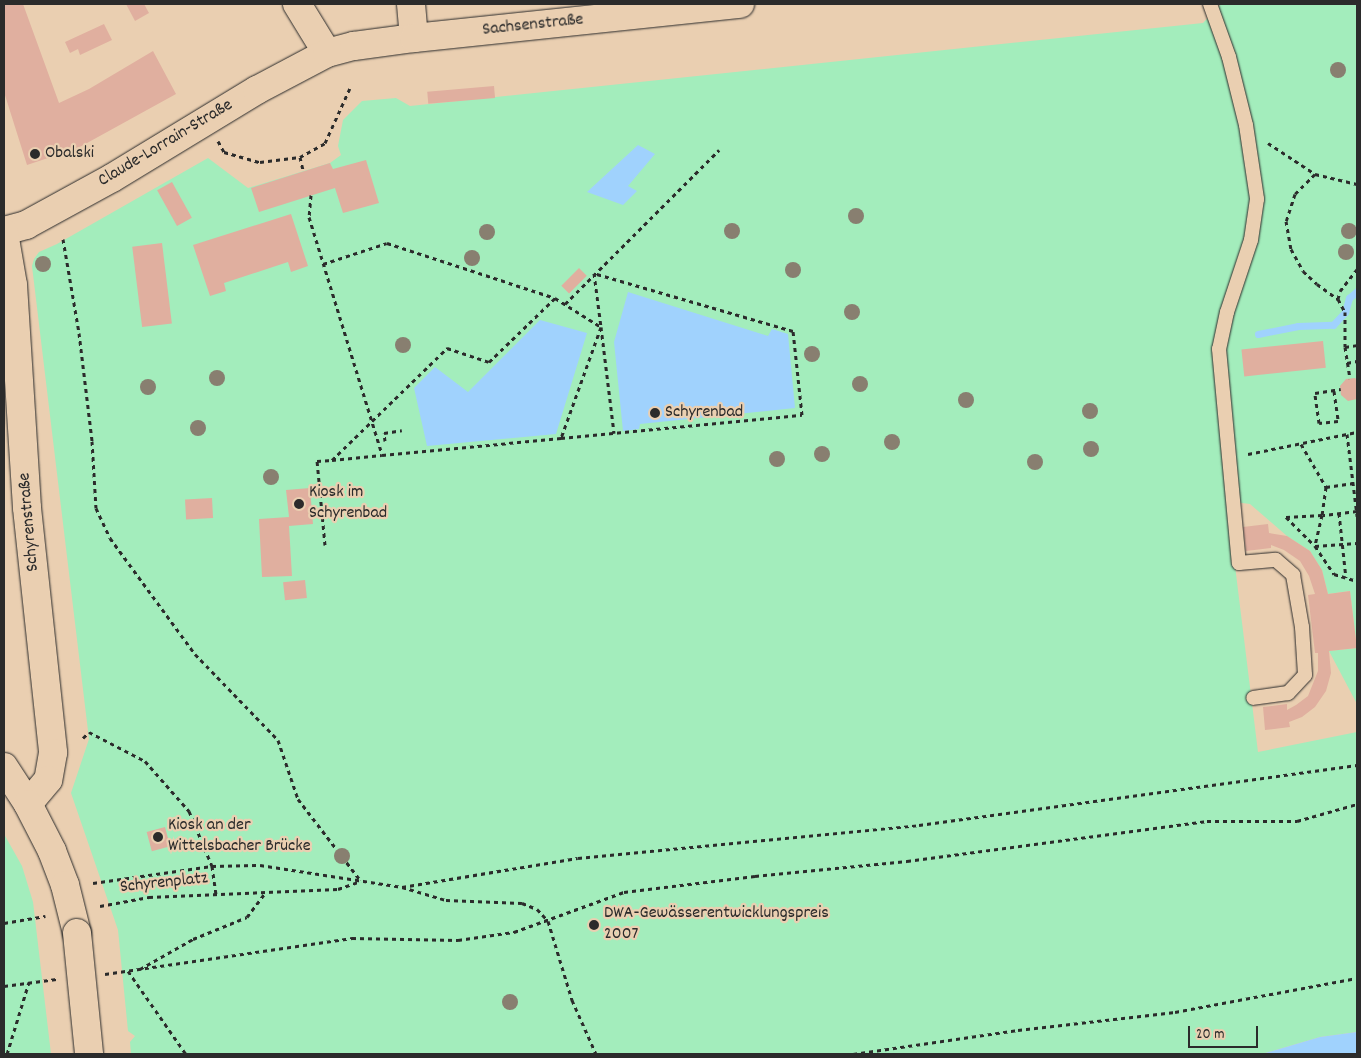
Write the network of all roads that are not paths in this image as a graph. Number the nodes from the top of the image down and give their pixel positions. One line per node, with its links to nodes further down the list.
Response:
1 (297, 4): 6 (street)
2 (411, 4): 5 (street)
3 (740, 4): 5 (street, Sachsenstraße)
4 (1210, 4): 8 (lane)
5 (414, 38): 6 (street, Sachsenstraße)
6 (327, 53): 7 (street, Claude-Lorrain-Straße)
7 (4, 232): 10 (street, Schyrenstraße)
8 (1253, 698)
9 (4, 767): 10 (street)
10 (28, 804): 11 (street, bridge)
11 (90, 1054)

